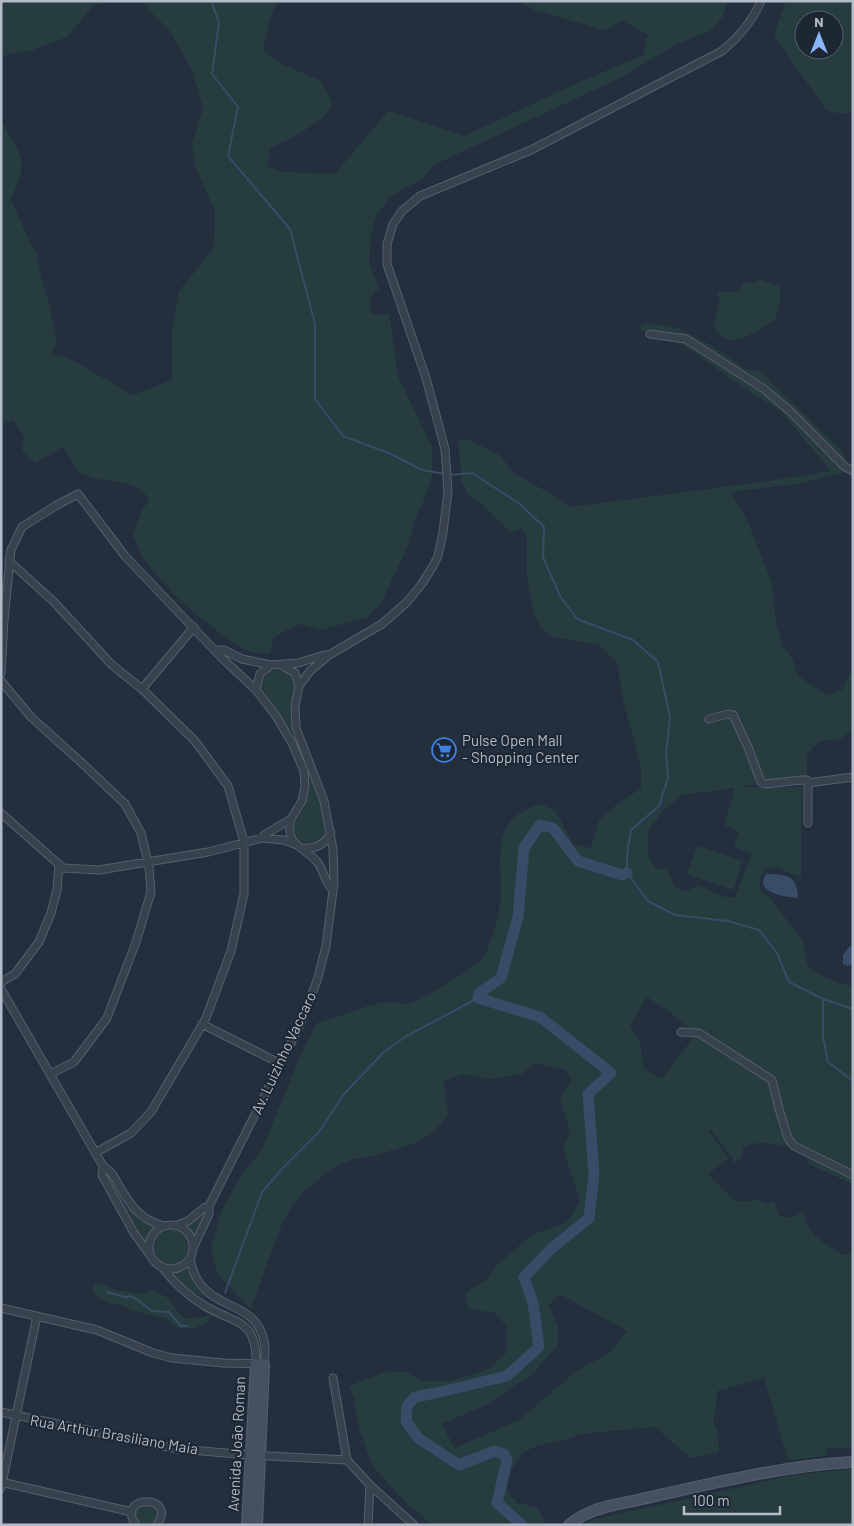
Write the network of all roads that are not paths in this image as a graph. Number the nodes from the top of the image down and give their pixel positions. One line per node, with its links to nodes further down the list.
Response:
1 (761, 1): 7 (street)
2 (650, 334): 3 (street)
3 (853, 471)
4 (9, 561): 5 (street); 10 (street); 13 (street)
5 (194, 627): 6 (street); 13 (street)
6 (217, 650): 8 (street); 14 (street)
7 (329, 655): 9 (street); 12 (street)
8 (271, 665): 9 (street); 14 (street)
9 (280, 666): 12 (street)
10 (1, 674)
11 (1, 681): 25 (street)
12 (299, 686): 21 (street, Av. Luizinho Vaccaro)
13 (142, 689): 23 (street)
14 (256, 690): 19 (street)
15 (709, 720): 17 (street)
16 (853, 777): 17 (street)
17 (808, 783): 20 (street)
18 (1, 813): 26 (street)
19 (291, 820): 22 (street); 24 (street)
20 (808, 823)
21 (331, 832): 24 (street); 27 (street, Av. Luizinho Vaccaro)
22 (262, 838): 23 (street); 24 (street)
23 (244, 842): 25 (street); 30 (street)
24 (299, 846): 27 (street)
25 (148, 862): 26 (street); 33 (street)
26 (59, 864): 28 (street)
27 (332, 890): 32 (street, Av. Luizinho Vaccaro)
28 (1, 982)
29 (1, 989): 33 (street)
30 (202, 1024): 32 (street); 34 (street)
31 (681, 1032): 36 (street)
32 (281, 1064): 37 (street, Av. Luizinho Vaccaro)
33 (50, 1074): 34 (street)
34 (95, 1153): 35 (street)
35 (103, 1166): 38 (street); 41 (street)
36 (853, 1175)
37 (209, 1206): 39 (street); 40 (street, Av. Luizinho Vaccaro)
38 (164, 1226): 39 (street); 41 (street)
39 (175, 1226): 40 (street)
40 (193, 1248): 42 (street)
41 (151, 1256): 43 (street)
42 (190, 1258): 43 (street); 46 (street)
43 (162, 1267): 47 (street)
44 (1, 1308): 45 (street)
45 (37, 1316): 48 (street); 51 (street)
46 (260, 1329): 47 (street); 48 (street)
47 (251, 1333): 48 (street)
48 (260, 1364): 52 (street, Avenida João Roman)
49 (333, 1378): 53 (street)
50 (1, 1412): 51 (street, Rua Arthur Brasiliano Maia)
51 (17, 1417): 52 (street, Rua Arthur Brasiliano Maia); 55 (street)
52 (255, 1455): 53 (street, Rua Arthur Brasiliano Maia); 60 (street, Avenida João Roman); 61 (street, Avenida João Roman)
53 (347, 1460): 56 (street)
54 (853, 1462): 64 (street)
55 (2, 1484): 57 (street)
56 (370, 1485): 62 (street); 63 (street)
57 (132, 1512): 58 (street); 59 (street)
58 (136, 1525)
59 (157, 1525)
60 (247, 1525)
61 (257, 1525)
62 (368, 1525)
63 (414, 1525)
64 (569, 1525)

